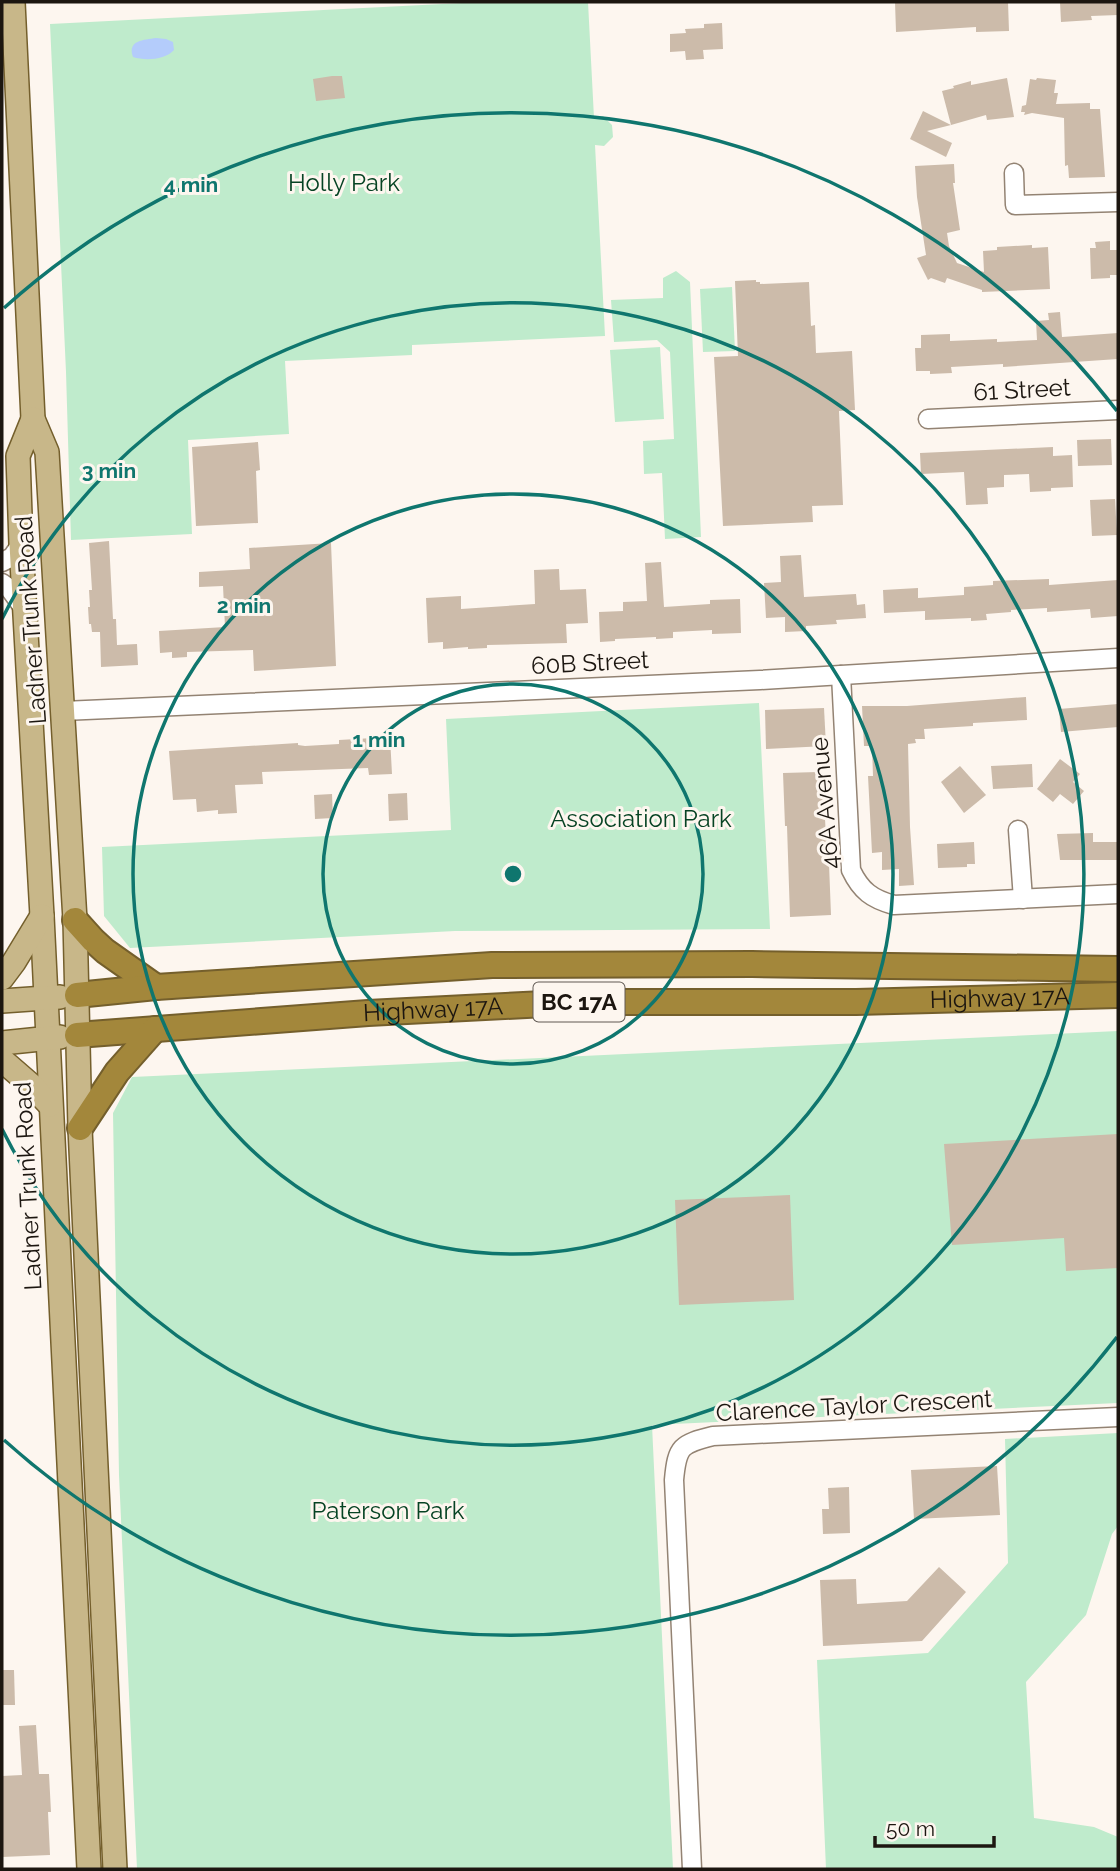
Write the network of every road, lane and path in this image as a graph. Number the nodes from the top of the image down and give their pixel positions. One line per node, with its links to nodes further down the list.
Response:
1 (13, 2): 5 (main road, Ladner Trunk Road)
2 (1014, 173): 3 (street)
3 (1118, 202)
4 (1118, 410): 6 (street, 61 Street)
5 (33, 419): 7 (main road, Ladner Trunk Road); 13 (main road, Ladner Trunk Road)
6 (928, 419)
7 (21, 544): 8 (street); 10 (main road, Ladner Trunk Road)
8 (2, 562)
9 (2, 583): 10 (street)
10 (24, 610): 17 (main road, Ladner Trunk Road)
11 (1118, 658): 12 (street, 60B Street)
12 (841, 675): 13 (street, 60B Street); 16 (street, 46A Avenue)
13 (63, 711): 18 (main road, Ladner Trunk Road)
14 (1018, 830): 16 (street)
15 (1118, 894): 16 (street)
16 (1023, 899)
17 (42, 916): 20 (main road); 24 (main road, Ladner Trunk Road)
18 (75, 919): 21 (highway); 22 (main road, Ladner Trunk Road)
19 (1118, 969): 21 (highway, Highway 17A / BC 17A)
20 (2, 978)
21 (156, 987): 22 (highway, Highway 17A / BC 17A)
22 (77, 995): 24 (main road, Highway 17A / BC 17A); 27 (main road, Ladner Trunk Road)
23 (1118, 995): 26 (highway, Highway 17A / BC 17A)
24 (45, 998): 25 (main road, Highway 17A / BC 17A); 28 (main road, Ladner Trunk Road)
25 (2, 1002)
26 (155, 1029): 27 (highway, Highway 17A / BC 17A); 32 (highway)
27 (77, 1035): 28 (main road, Highway 17A / BC 17A); 32 (main road, Ladner Trunk Road)
28 (47, 1038): 29 (main road, Highway 17A / BC 17A); 31 (main road, Ladner Trunk Road)
29 (2, 1043)
30 (2, 1060): 31 (main road)
31 (50, 1105): 34 (main road, Ladner Trunk Road)
32 (80, 1128): 35 (main road, Ladner Trunk Road)
33 (1118, 1417): 36 (street, Clarence Taylor Crescent)
34 (89, 1869)
35 (115, 1869)
36 (692, 1869)

